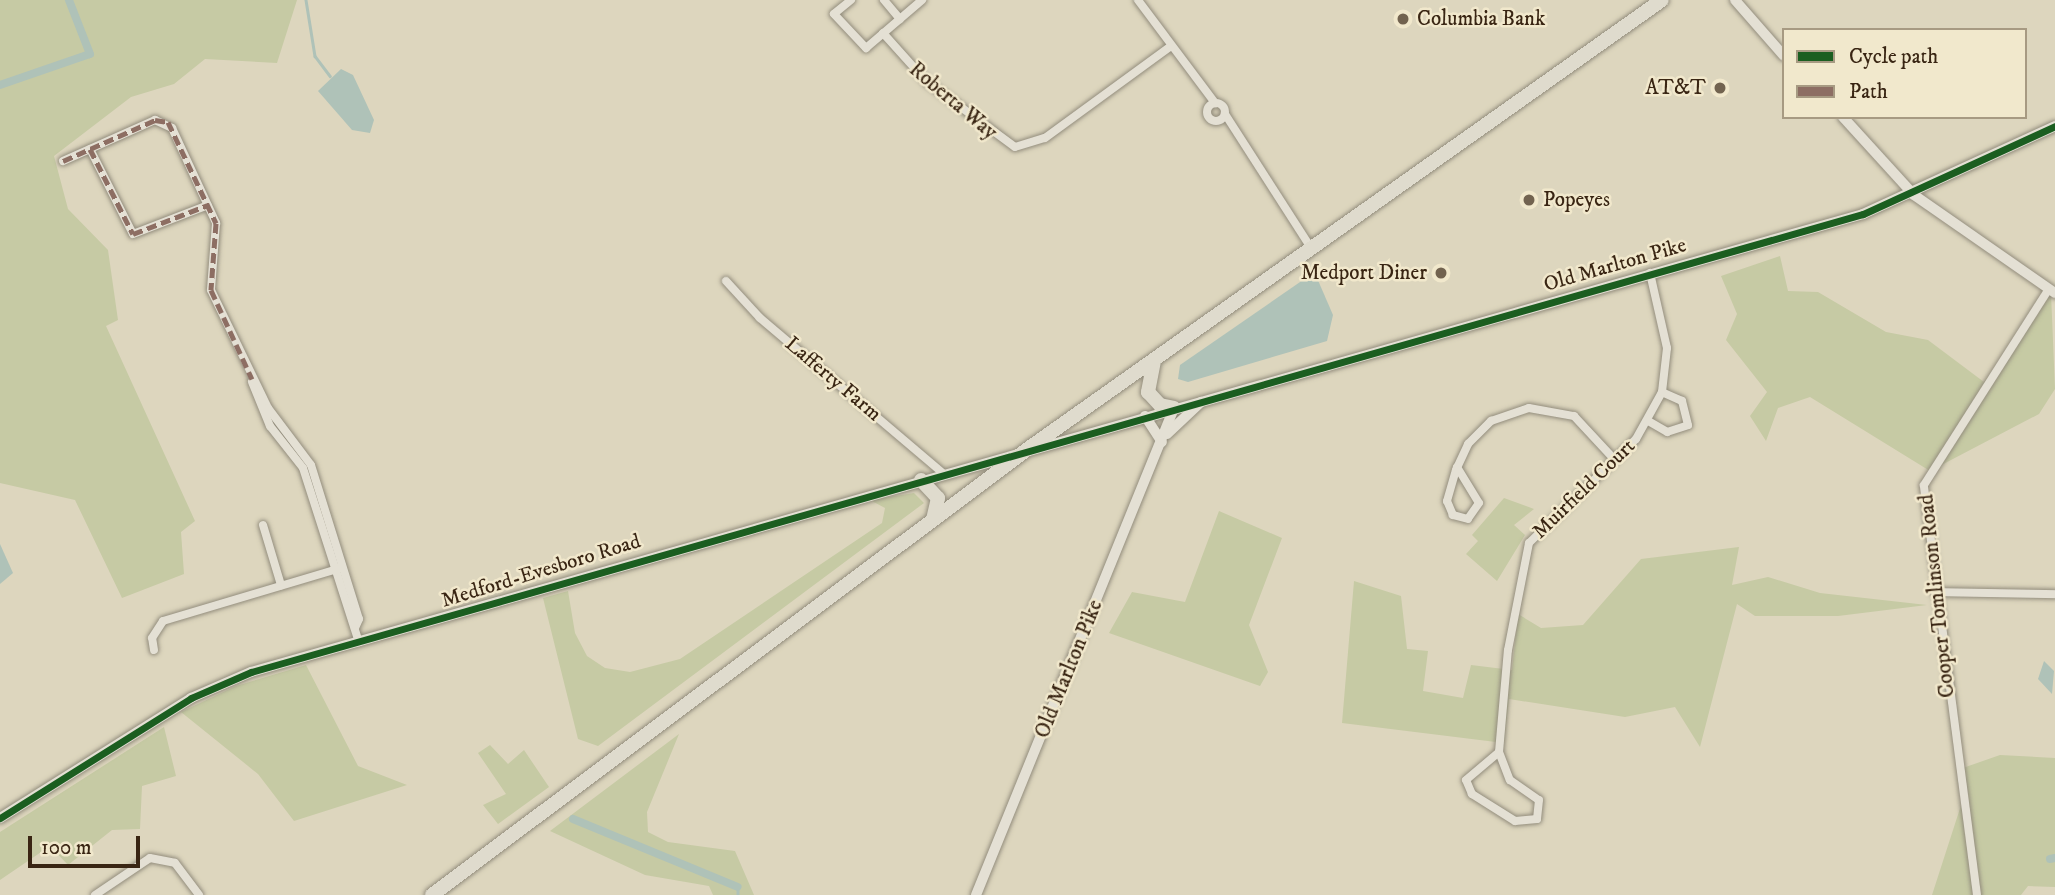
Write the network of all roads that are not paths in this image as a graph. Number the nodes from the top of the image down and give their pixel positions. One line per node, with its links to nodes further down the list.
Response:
1 (851, 0): 8 (street)
2 (884, 0): 7 (street)
3 (922, 0): 7 (street)
4 (1138, 0): 9 (street)
5 (1662, 0): 21 (highway)
6 (1735, 0): 10 (street)
7 (900, 19): 8 (street)
8 (883, 33): 9 (street, Roberta Way)
9 (1171, 47): 11 (street)
10 (1782, 54)
11 (1203, 93): 12 (street); 13 (street)
12 (1215, 103): 13 (street); 14 (street)
13 (1208, 109): 14 (street)
14 (1221, 117): 21 (street)
15 (1845, 119): 19 (street)
16 (2055, 126): 19 (street, Old Marlton Pike)
17 (90, 149): 18 (street); 20 (street); 20 (street)
18 (63, 161)
19 (1914, 195): 22 (street, Old Marlton Pike); 24 (street)
20 (208, 205): 26 (street)
21 (1311, 248): 25 (highway)
22 (1650, 273): 27 (street, Muirfield Court); 28 (street, Old Marlton Pike)
23 (726, 281): 36 (street, Lafferty Farm)
24 (2052, 291): 43 (street, Cooper Tomlinson Road)
25 (1156, 358): 29 (highway); 33 (highway)
26 (252, 379): 40 (street); 41 (street)
27 (1662, 392): 31 (street, Muirfield Court); 31 (street)
28 (1210, 397): 29 (street, Old Marlton Pike); 32 (street)
29 (1174, 408): 30 (street, Old Marlton Pike); 32 (street, Old Marlton Pike)
30 (1145, 416): 32 (street); 33 (street, Medford-Evesboro Road)
31 (1650, 422): 34 (street, Muirfield Court)
32 (1162, 442): 53 (street, Old Marlton Pike)
33 (1029, 448): 36 (street, Medford-Evesboro Road); 38 (highway)
34 (1612, 458): 35 (street); 48 (street, Muirfield Court)
35 (1458, 467): 35 (street)
36 (944, 474): 37 (street, Medford-Evesboro Road)
37 (921, 480): 38 (highway); 46 (street, Medford-Evesboro Road)
38 (932, 521): 52 (highway)
39 (263, 525): 42 (street)
40 (343, 567): 41 (street); 45 (street)
41 (333, 570): 42 (street); 45 (street)
42 (281, 585): 47 (street)
43 (1935, 592): 44 (street); 54 (street, Cooper Tomlinson Road)
44 (2055, 594)
45 (355, 628): 46 (street)
46 (359, 642): 49 (street, Medford-Evesboro Road)
47 (154, 650)
48 (1499, 752): 48 (street)
49 (0, 818)
50 (95, 895): 51 (street)
51 (199, 895)
52 (432, 895)
53 (976, 895)
54 (1977, 895)

